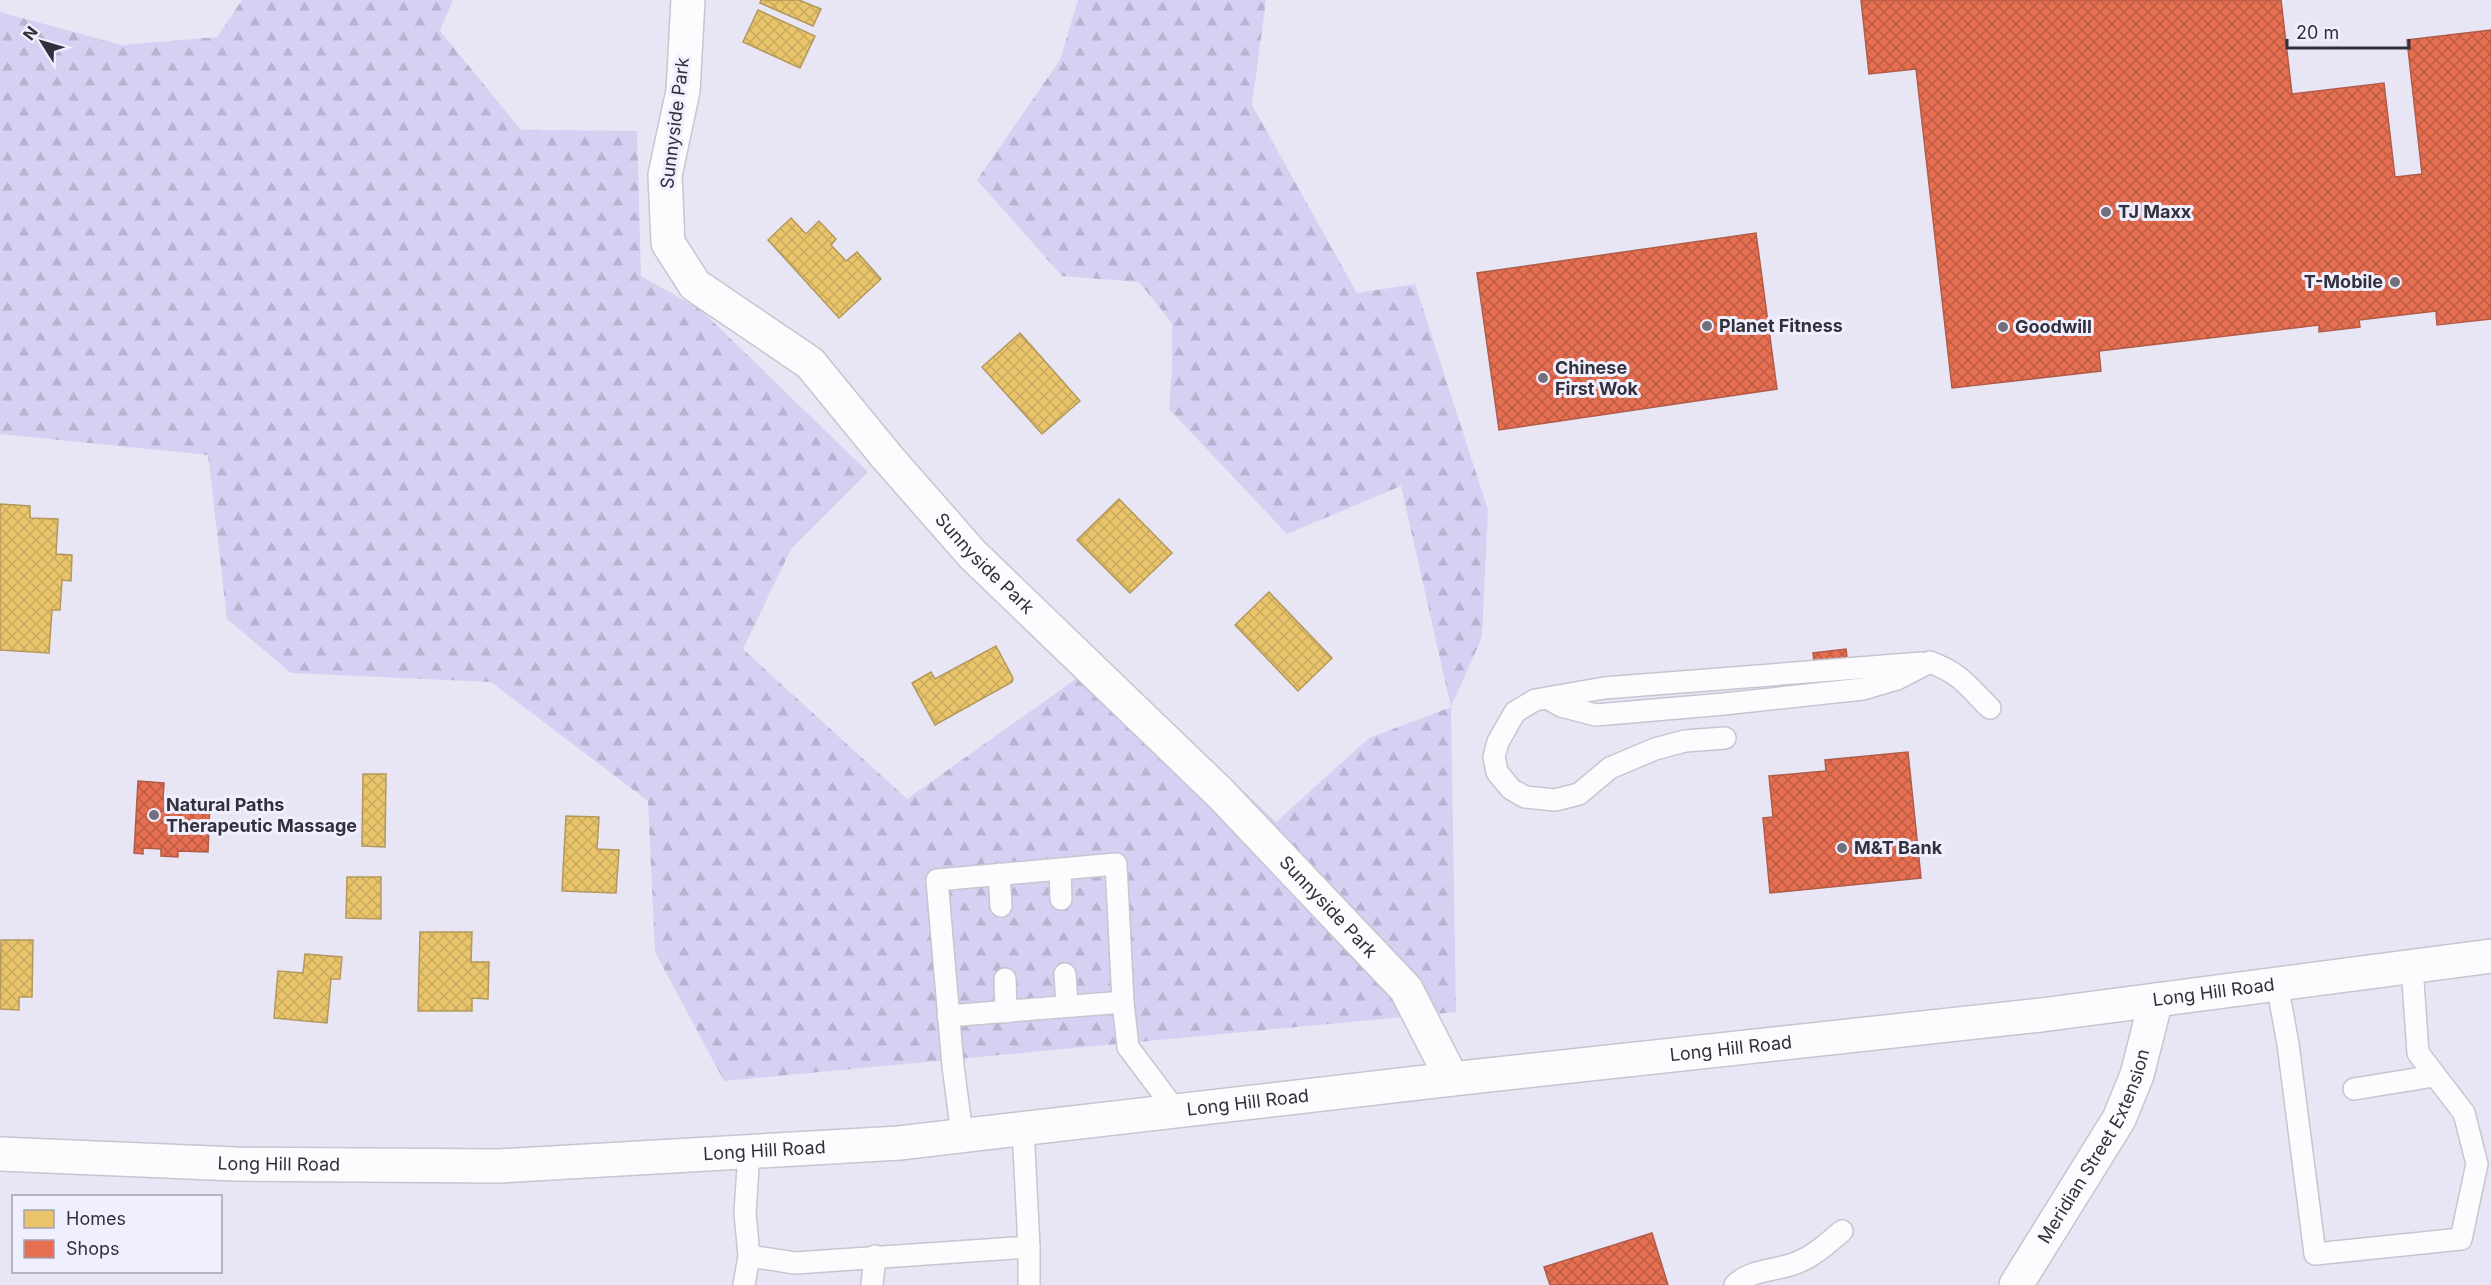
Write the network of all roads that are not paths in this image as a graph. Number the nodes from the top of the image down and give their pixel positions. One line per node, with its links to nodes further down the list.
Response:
1 (688, 0): 19 (main road, Sunnyside Park)
2 (1990, 708): 3 (lane)
3 (1725, 738)
4 (1060, 869): 5 (lane); 6 (lane); 14 (lane)
5 (999, 874): 7 (lane); 17 (lane)
6 (1061, 899)
7 (1001, 906)
8 (2491, 956): 9 (main road, Long Hill Road)
9 (2412, 967): 12 (main road, Long Hill Road); 18 (lane)
10 (1065, 974): 15 (lane)
11 (1005, 979): 16 (lane)
12 (2277, 984): 13 (main road, Long Hill Road); 18 (lane)
13 (2156, 1000): 19 (main road, Long Hill Road); 34 (main road, Meridian Street Extension)
14 (1123, 1002): 15 (lane); 21 (lane)
15 (1067, 1006): 16 (lane)
16 (1006, 1012): 17 (lane)
17 (948, 1016): 23 (lane)
18 (2434, 1076): 20 (lane)
19 (1452, 1079): 21 (main road, Long Hill Road)
20 (2354, 1089)
21 (1176, 1111): 22 (main road, Long Hill Road)
22 (1023, 1128): 23 (main road, Long Hill Road); 27 (lane)
23 (962, 1134): 24 (main road, Long Hill Road)
24 (749, 1152): 25 (main road, Long Hill Road); 28 (lane)
25 (0, 1154)
26 (1842, 1231): 33 (lane)
27 (1029, 1247): 29 (lane); 32 (lane)
28 (749, 1256): 29 (lane); 30 (lane)
29 (875, 1256): 31 (lane)
30 (744, 1285)
31 (872, 1285)
32 (1029, 1285)
33 (1735, 1285)
34 (2016, 1285)

